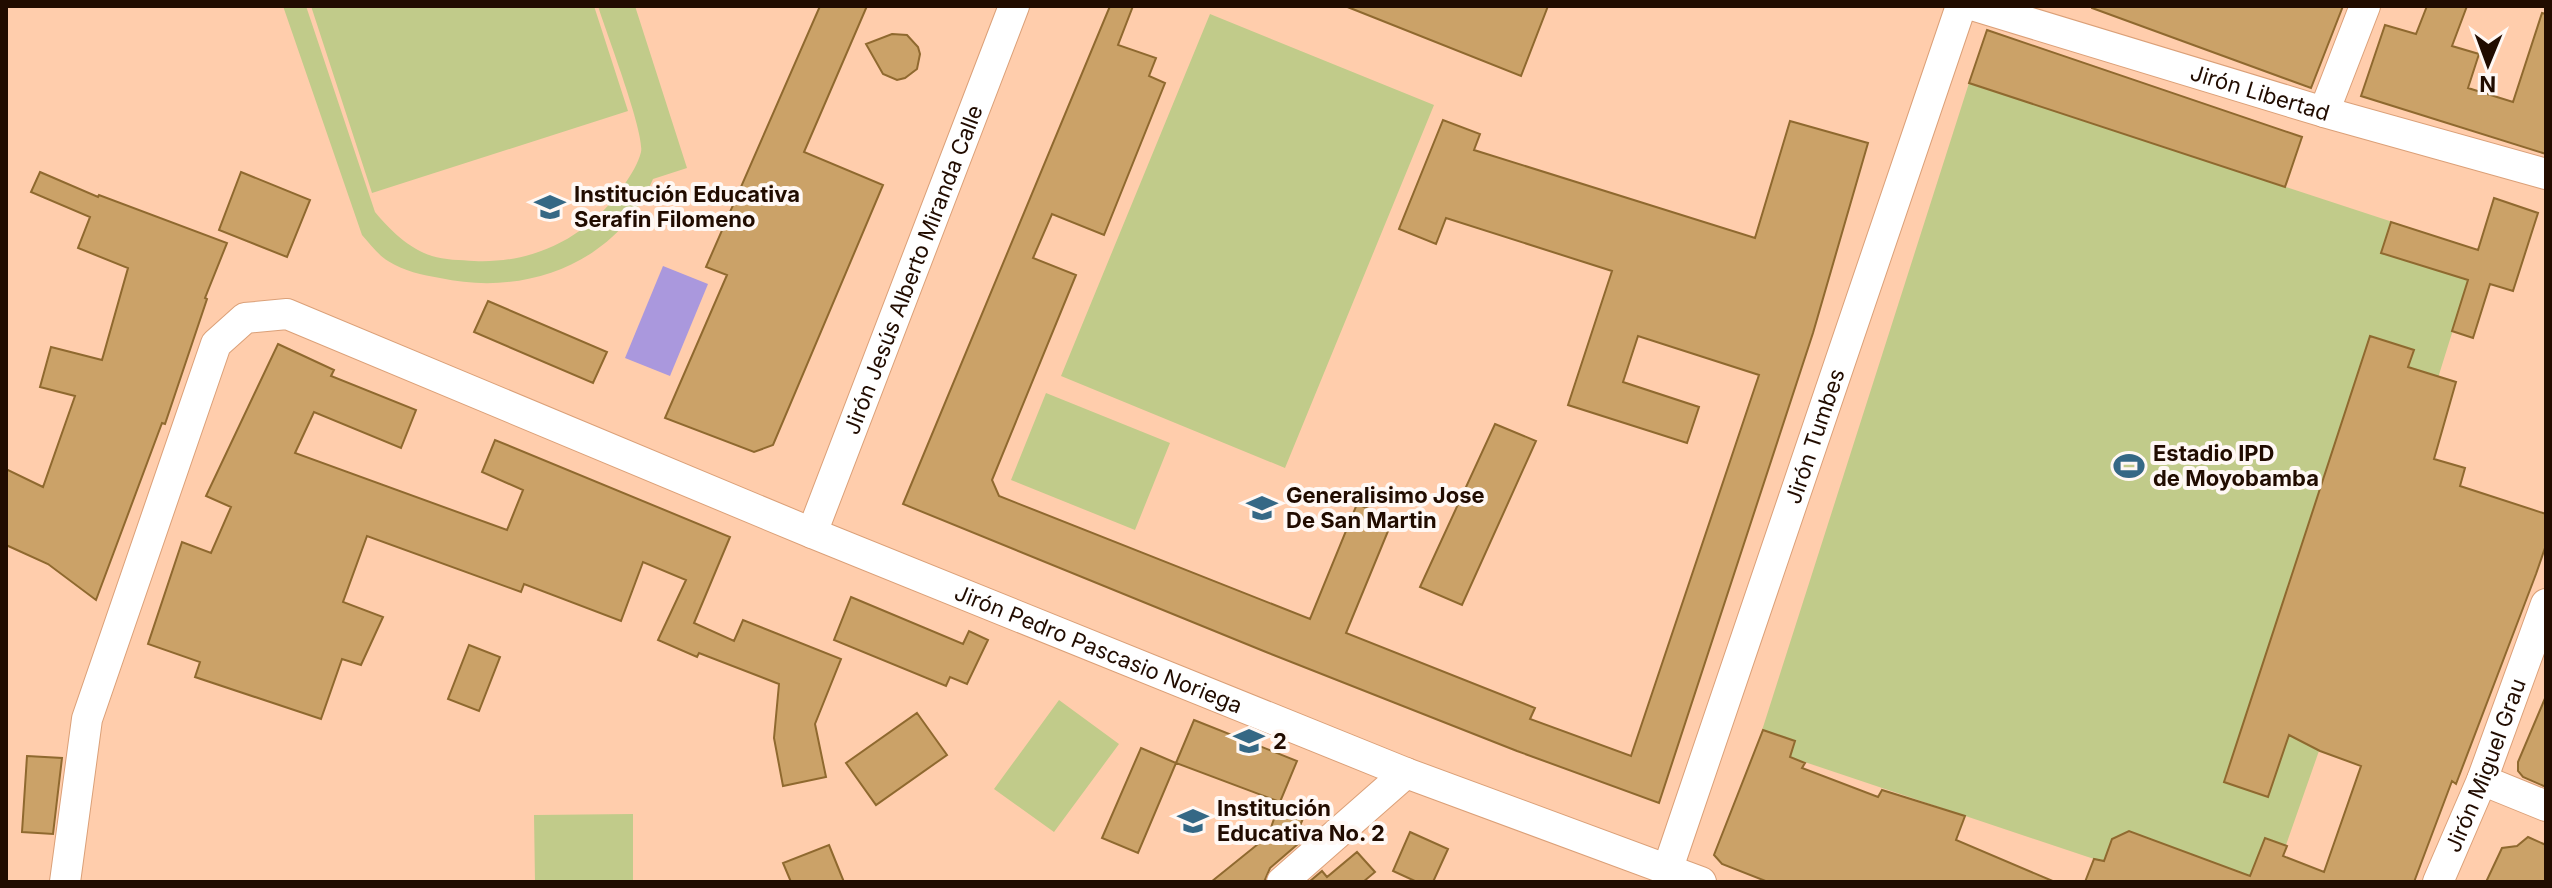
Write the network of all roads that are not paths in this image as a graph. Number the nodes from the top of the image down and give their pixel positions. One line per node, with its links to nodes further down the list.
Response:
1 (1014, 6): 7 (street, Jirón Jesús Alberto Miranda Calle)
2 (1961, 6): 12 (street, Jirón Tumbes)
3 (1975, 6): 5 (street, Jirón Libertad)
4 (2365, 6): 5 (street)
5 (2324, 112): 6 (street, Jirón Libertad)
6 (2546, 174)
7 (812, 533): 9 (street, Jirón Pedro Pascasio Noriega); 13 (street, Jirón Pedro Pascasio Noriega)
8 (2546, 604): 10 (street, Jirón Miguel Grau)
9 (1406, 773): 12 (street, Jirón Pedro Pascasio Noriega); 14 (street)
10 (2482, 780): 11 (street); 16 (street, Jirón Miguel Grau)
11 (2546, 806)
12 (1668, 868): 15 (street, Jirón Pedro Pascasio Noriega)
13 (65, 882)
14 (1282, 882)
15 (1701, 882)
16 (2438, 882)

